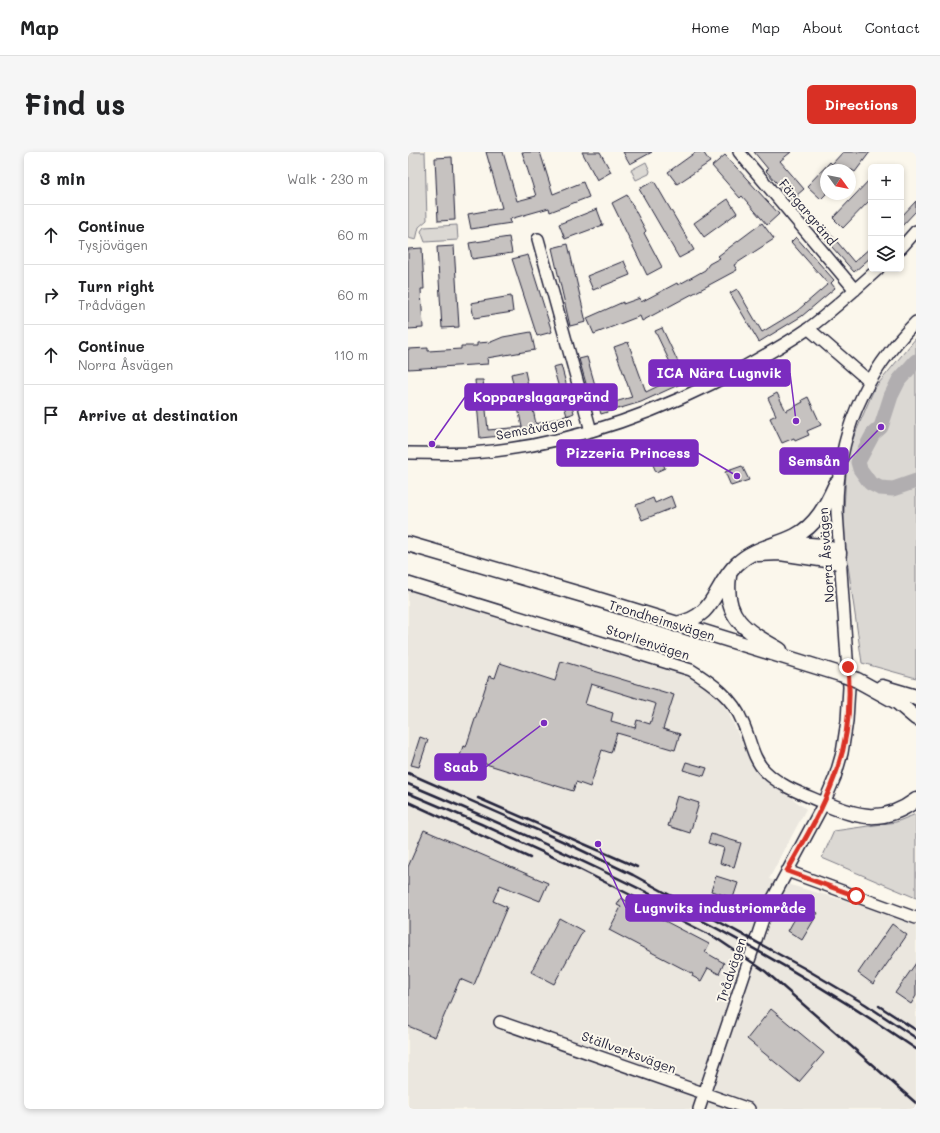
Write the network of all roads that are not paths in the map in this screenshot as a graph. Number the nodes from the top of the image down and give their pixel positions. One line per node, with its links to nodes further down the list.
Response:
1 (739, 152): 6 (street, Färgargränd)
2 (916, 231): 4 (street)
3 (538, 239): 10 (street)
4 (904, 245)
5 (875, 272): 6 (street, Semsåvägen)
6 (855, 290): 8 (street, Semsåvägen)
7 (916, 322): 9 (street, Norra Åsvägen)
8 (809, 328): 9 (street); 10 (street, Semsåvägen)
9 (869, 381): 12 (street, Norra Åsvägen)
10 (591, 431): 11 (street, Semsåvägen)
11 (408, 454)
12 (836, 484): 13 (main road); 16 (street, Norra Åsvägen)
13 (778, 543): 15 (main road); 16 (main road)
14 (408, 544): 19 (main road, Trondheimsvägen)
15 (751, 554): 16 (main road); 17 (main road)
16 (839, 558): 21 (street, Norra Åsvägen)
17 (730, 573): 19 (main road); 20 (main road)
18 (408, 583): 26 (street, Storlienvägen)
19 (675, 624): 20 (main road, Trondheimsvägen)
20 (802, 662): 21 (main road, Trondheimsvägen)
21 (844, 671): 22 (main road, Trondheimsvägen, bridge); 26 (street, Norra Åsvägen)
22 (857, 680): 23 (main road, Trondheimsvägen); 24 (main road)
23 (916, 697)
24 (916, 718)
25 (916, 800): 26 (main road)
26 (824, 804): 27 (street, Trådvägen)
27 (787, 871): 28 (street); 30 (street, Trådvägen)
28 (916, 918)
29 (500, 1022): 30 (street, Ställverksvägen)
30 (704, 1094): 31 (street, Trådvägen); 32 (street, Ställverksvägen)
31 (699, 1109)
32 (748, 1109)

